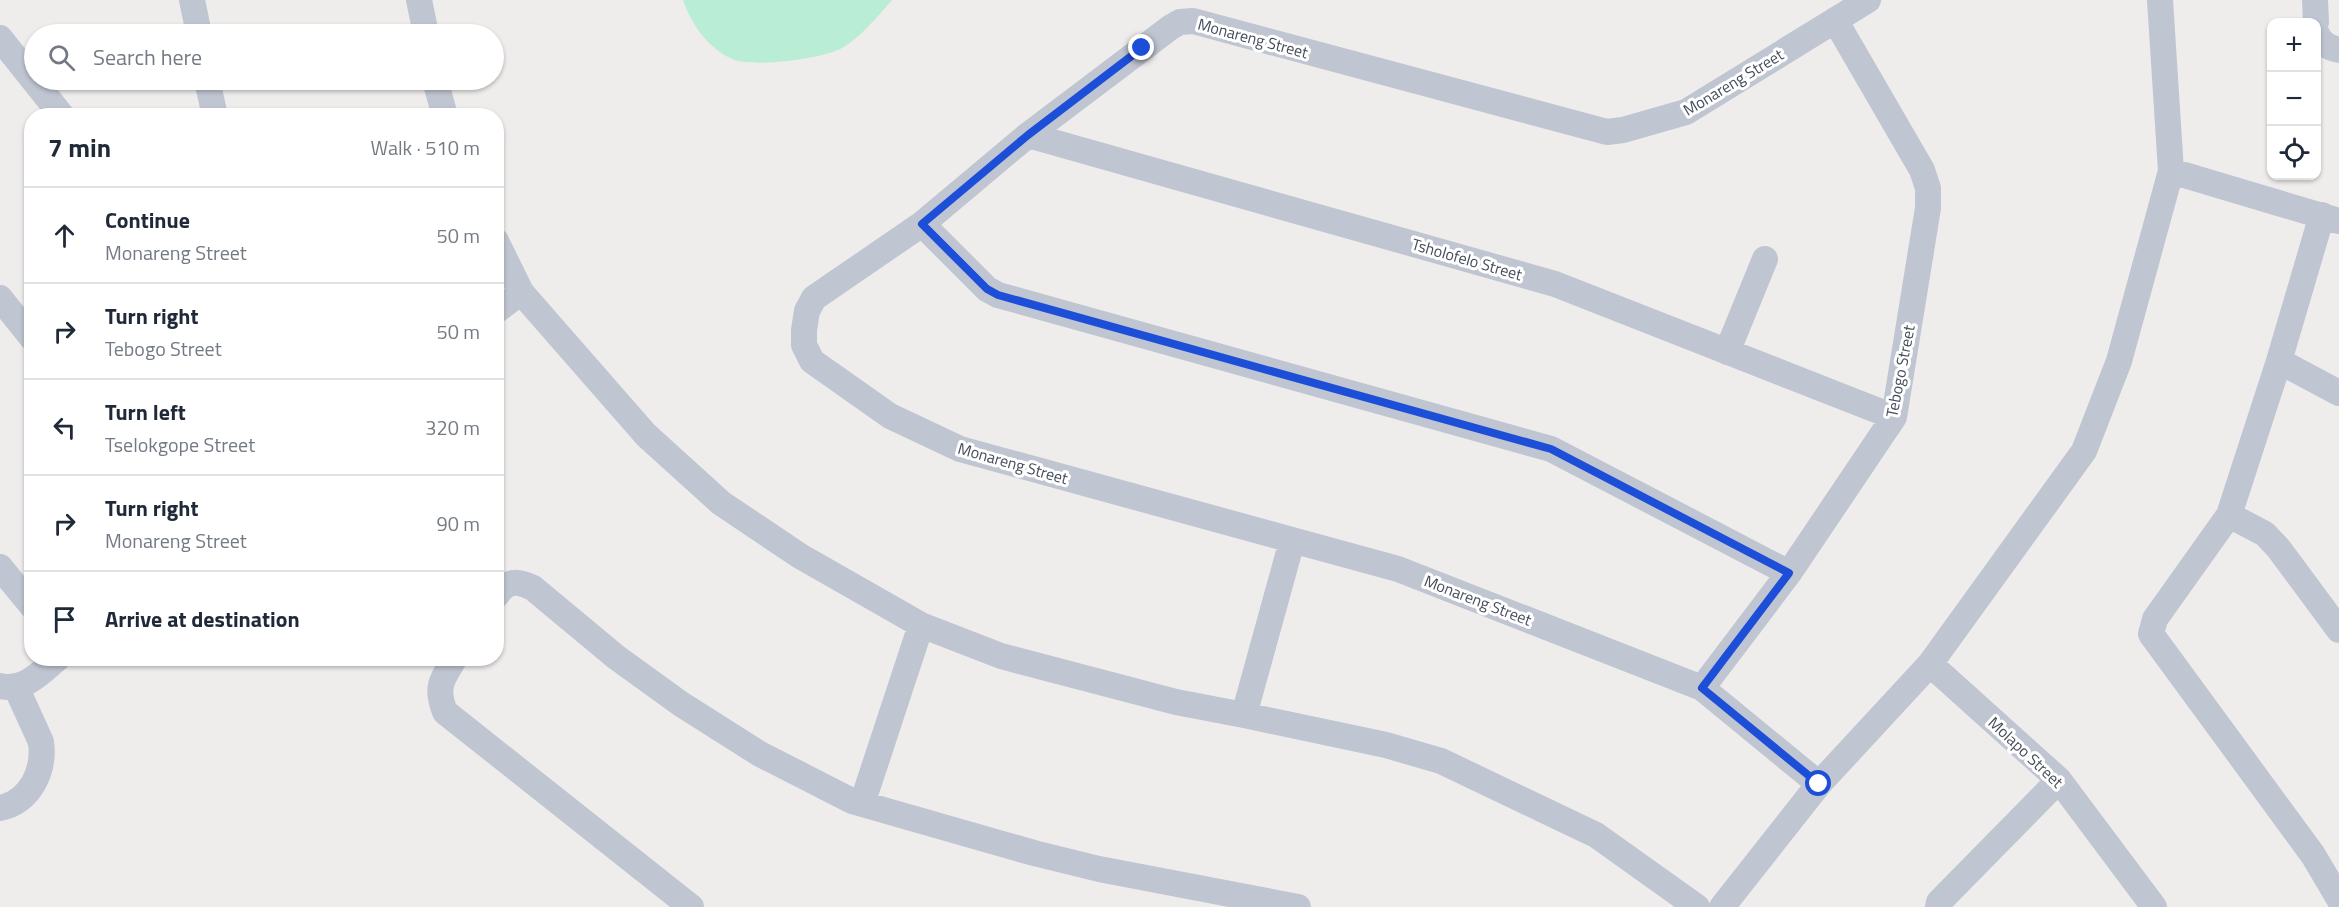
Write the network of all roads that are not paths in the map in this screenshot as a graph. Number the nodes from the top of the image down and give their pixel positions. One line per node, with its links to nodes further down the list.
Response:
1 (192, 0): 8 (street)
2 (419, 0): 9 (street)
3 (1868, 0): 7 (street, Monareng Street)
4 (2160, 0): 21 (street)
5 (2315, 0): 6 (street)
6 (2316, 18)
7 (1835, 20): 20 (street, Monareng Street); 33 (street, Tebogo Street)
8 (197, 24)
9 (424, 24)
10 (0, 38): 13 (street)
11 (2321, 42): 12 (street)
12 (2339, 50)
13 (24, 68)
14 (41, 90): 17 (street)
15 (209, 90): 18 (street)
16 (438, 90): 19 (street)
17 (56, 108)
18 (212, 108)
19 (443, 108)
20 (1028, 135): 23 (street, Monareng Street); 30 (street, Tsholofelo Street)
21 (2171, 171): 22 (street); 42 (street)
22 (2330, 218): 31 (street)
23 (922, 224): 35 (street, Monareng Street); 37 (street)
24 (504, 258): 26 (street)
25 (1765, 260): 30 (street)
26 (521, 292): 28 (street); 40 (street)
27 (0, 298): 29 (street)
28 (504, 305)
29 (24, 328)
30 (1727, 352): 33 (street, Tsholofelo Street)
31 (2279, 361): 32 (street); 34 (street)
32 (2339, 393)
33 (1894, 417): 37 (street, Tebogo Street)
34 (2229, 515): 41 (street); 52 (street)
35 (1292, 541): 46 (street, Monareng Street); 47 (street)
36 (0, 567): 39 (street)
37 (1789, 573): 46 (street, Tebogo Street)
38 (504, 586): 50 (street)
39 (24, 596)
40 (921, 625): 47 (street); 50 (street)
41 (2339, 630)
42 (1930, 664): 48 (street, Molapo Street); 49 (street)
43 (49, 666): 45 (street)
44 (451, 666): 53 (street)
45 (8, 687): 51 (street)
46 (1702, 688): 49 (street, Monareng Street)
47 (1244, 715): 55 (street)
48 (2059, 780): 57 (street); 58 (street, Molapo Street)
49 (1819, 784): 56 (street)
50 (862, 804): 54 (street)
51 (0, 808)
52 (2339, 898)
53 (691, 907)
54 (1298, 907)
55 (1697, 907)
56 (1722, 907)
57 (1938, 907)
58 (2154, 907)

